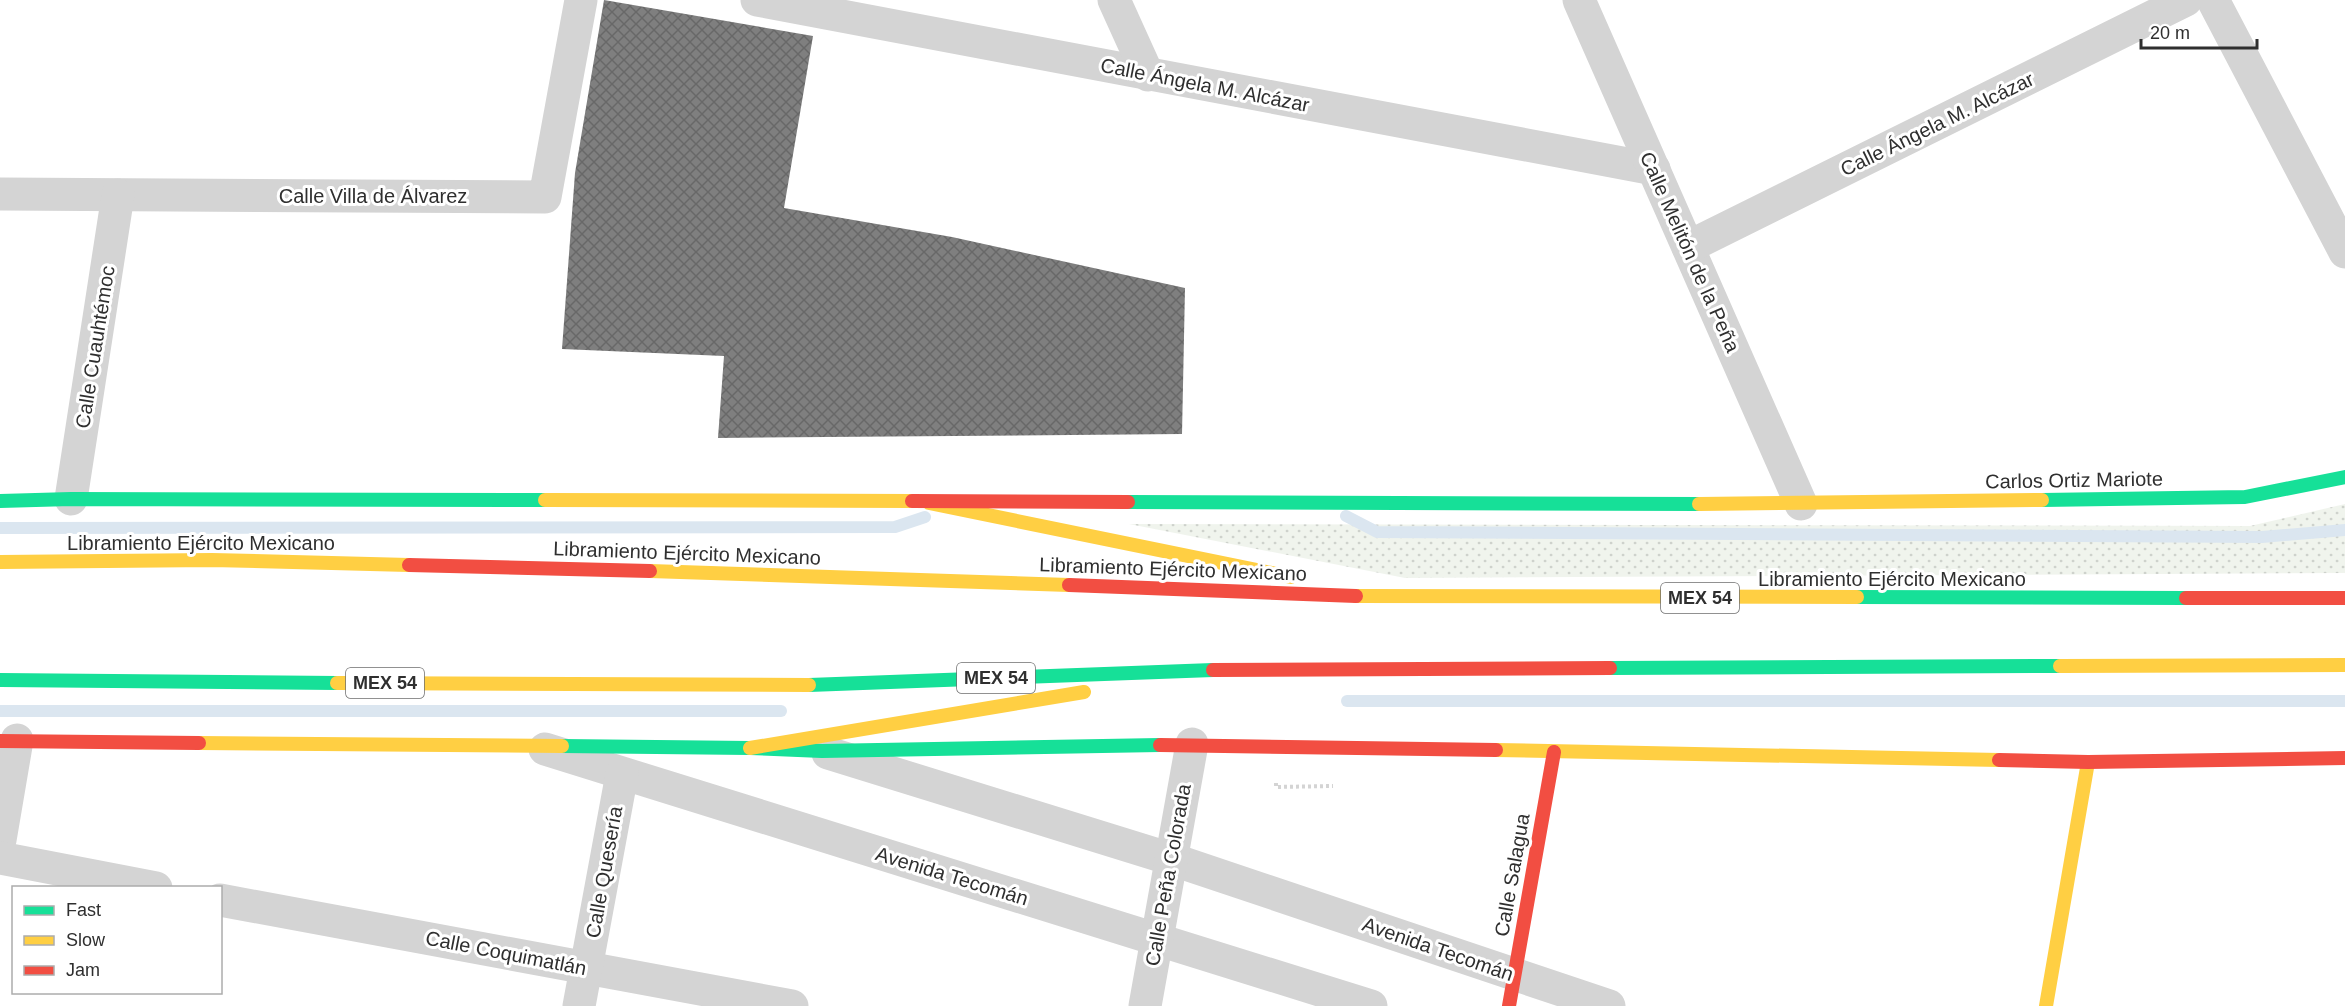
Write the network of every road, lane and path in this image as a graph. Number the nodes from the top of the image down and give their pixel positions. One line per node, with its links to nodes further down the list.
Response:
1 (581, 0): 10 (street, Calle Villa de Álvarez)
2 (757, 0): 7 (street, Calle Ángela M. Alcázar)
3 (1114, 0): 7 (street)
4 (1580, 0): 8 (street, Calle Melitón de la Peña)
5 (2186, 0): 11 (street, Calle Ángela M. Alcázar)
6 (2212, 0): 12 (street)
7 (1148, 75): 8 (street, Calle Ángela M. Alcázar)
8 (1654, 169): 11 (street, Calle Melitón de la Peña)
9 (0, 194): 10 (street, Calle Villa de Álvarez)
10 (118, 195): 14 (street, Calle Cuauhtémoc)
11 (1688, 248): 17 (street, Calle Melitón de la Peña)
12 (2345, 252)
13 (2345, 477): 17 (main road, Carlos Ortiz Mariote)
14 (71, 500): 15 (main road); 16 (main road)
15 (0, 501)
16 (929, 503): 17 (main road); 19 (main road)
17 (1801, 504)
18 (0, 562): 19 (main road, Libramiento Ejército Mexicano / MEX 54)
19 (1386, 597): 20 (main road, Libramiento Ejército Mexicano / MEX 54)
20 (2345, 597)
21 (2345, 665): 22 (main road, MEX 54)
22 (1222, 670): 23 (main road, MEX 54); 24 (main road)
23 (0, 680)
24 (1116, 687)
25 (1092, 691): 29 (main road)
26 (9, 740): 28 (main road); 35 (street)
27 (1192, 744): 30 (main road); 31 (main road); 37 (street, Calle Peña Colorada)
28 (532, 745): 29 (main road); 34 (street, Avenida Tecomán)
29 (750, 748): 30 (main road)
30 (822, 751): 37 (street, Avenida Tecomán)
31 (1554, 752): 33 (main road); 42 (main road, Calle Salagua)
32 (2345, 758): 33 (main road)
33 (2088, 762): 49 (main road)
34 (622, 774): 40 (street, Avenida Tecomán); 41 (street, Calle Quesería)
35 (0, 840)
36 (0, 858): 38 (street)
37 (1171, 859): 40 (street, Calle Peña Colorada); 42 (street, Avenida Tecomán)
38 (146, 886)
39 (222, 900): 41 (street, Calle Coquimatlán)
40 (1157, 939): 45 (street, Calle Peña Colorada); 46 (street, Avenida Tecomán)
41 (586, 968): 43 (street, Calle Quesería); 44 (street, Calle Coquimatlán)
42 (1514, 974): 47 (main road, Calle Salagua); 48 (street, Avenida Tecomán)
43 (579, 1006)
44 (792, 1006)
45 (1144, 1006)
46 (1371, 1006)
47 (1509, 1006)
48 (1609, 1006)
49 (2046, 1006)

